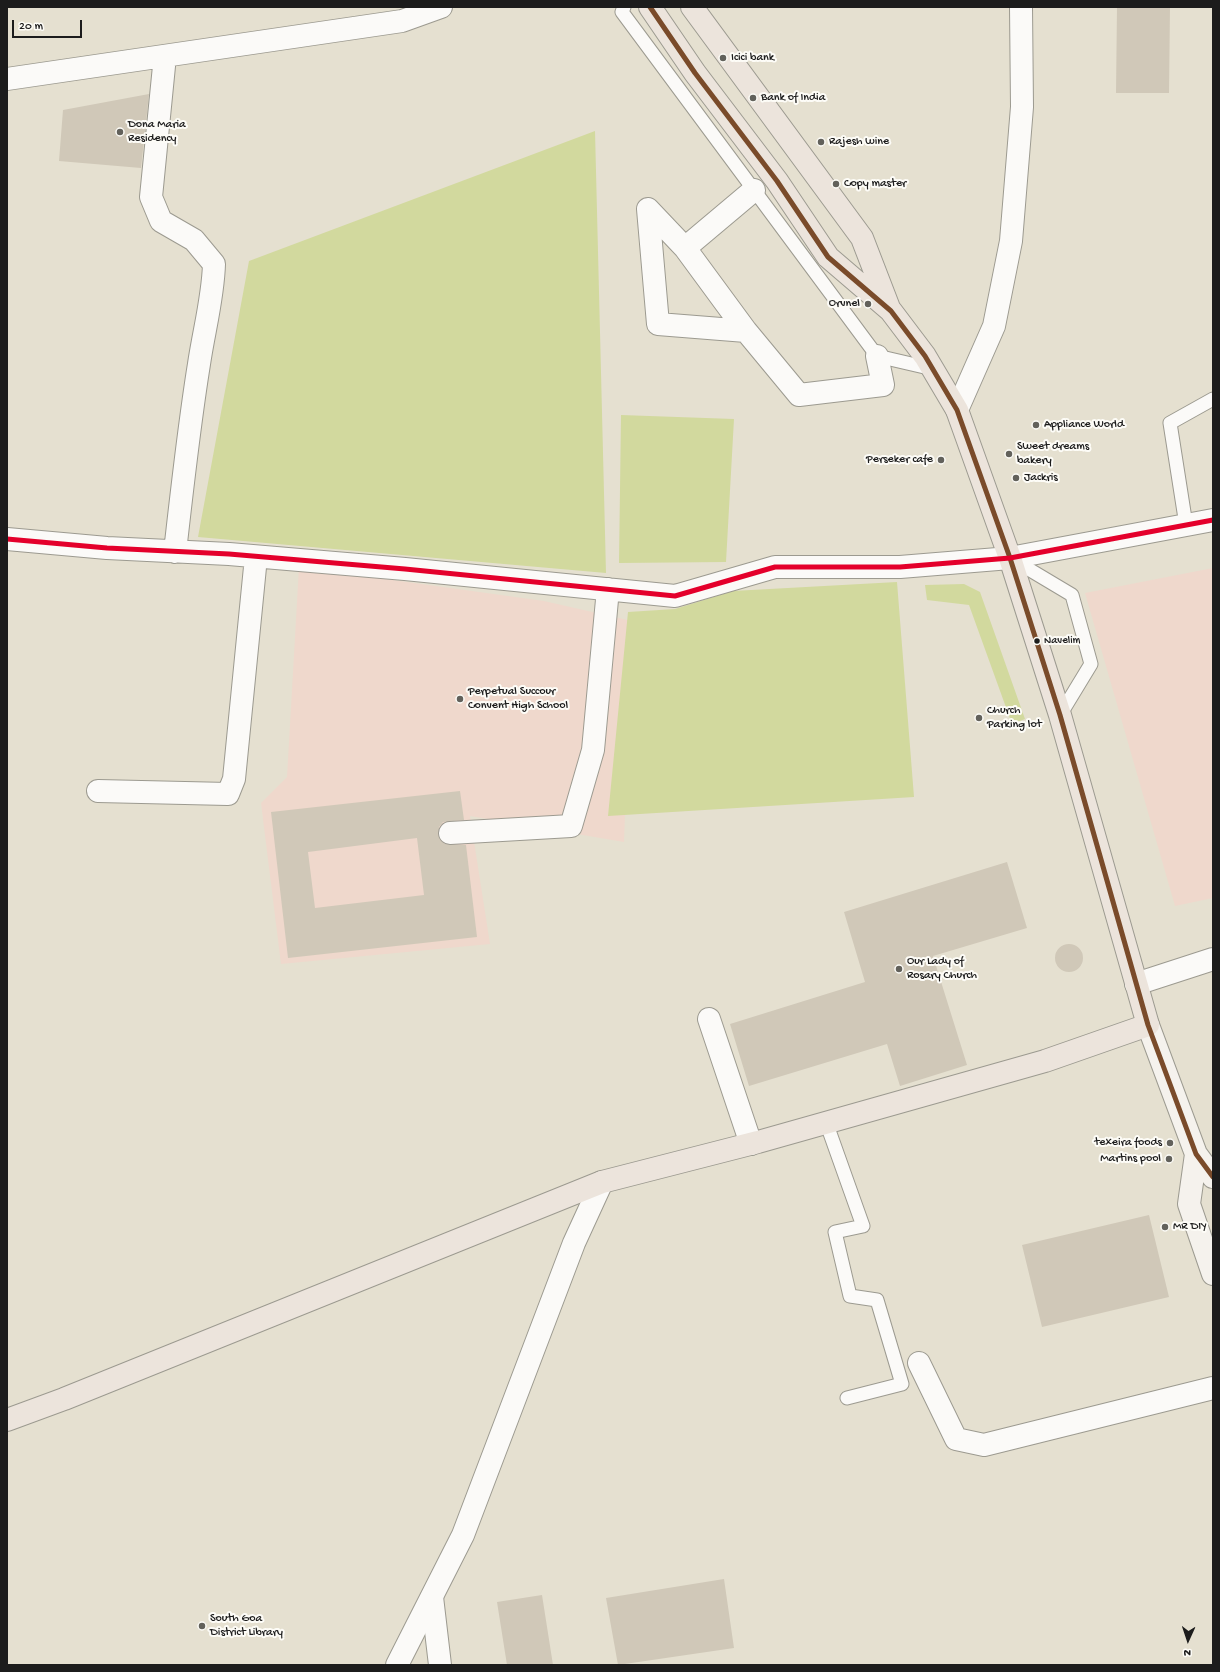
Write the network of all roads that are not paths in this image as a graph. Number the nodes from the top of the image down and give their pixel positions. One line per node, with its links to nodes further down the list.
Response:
1 (441, 7): 6 (street)
2 (624, 7): 8 (lane)
3 (650, 7): 10 (main road)
4 (692, 7): 10 (main road)
5 (1021, 7): 15 (street)
6 (165, 56): 7 (street); 19 (street)
7 (7, 79)
8 (754, 190): 9 (street); 12 (lane)
9 (685, 248): 11 (street); 11 (street)
10 (891, 311): 13 (main road)
11 (746, 331): 12 (street)
12 (877, 356): 13 (lane)
13 (933, 369): 15 (main road)
14 (1213, 399): 17 (lane)
15 (957, 410): 21 (main road)
16 (1213, 520): 17 (street)
17 (1186, 525): 21 (street)
18 (7, 539): 19 (street)
19 (175, 552): 20 (street)
20 (256, 557): 22 (street); 24 (street)
21 (1010, 558): 22 (street); 23 (main road); 23 (lane)
22 (608, 589): 25 (street)
23 (1060, 714): 27 (main road)
24 (98, 791)
25 (450, 833)
26 (1213, 959): 27 (street)
27 (1136, 984): 29 (main road)
28 (709, 1019): 31 (street)
29 (1148, 1024): 30 (main road); 32 (main road)
30 (826, 1122): 31 (main road); 38 (lane)
31 (750, 1144): 34 (main road)
32 (1196, 1154): 33 (main road); 35 (main road)
33 (1213, 1177)
34 (602, 1182): 39 (main road); 40 (street)
35 (1213, 1274)
36 (919, 1363): 37 (street)
37 (1213, 1388)
38 (847, 1398)
39 (7, 1420)
40 (432, 1597): 41 (street); 42 (street)
41 (397, 1665)
42 (440, 1665)

